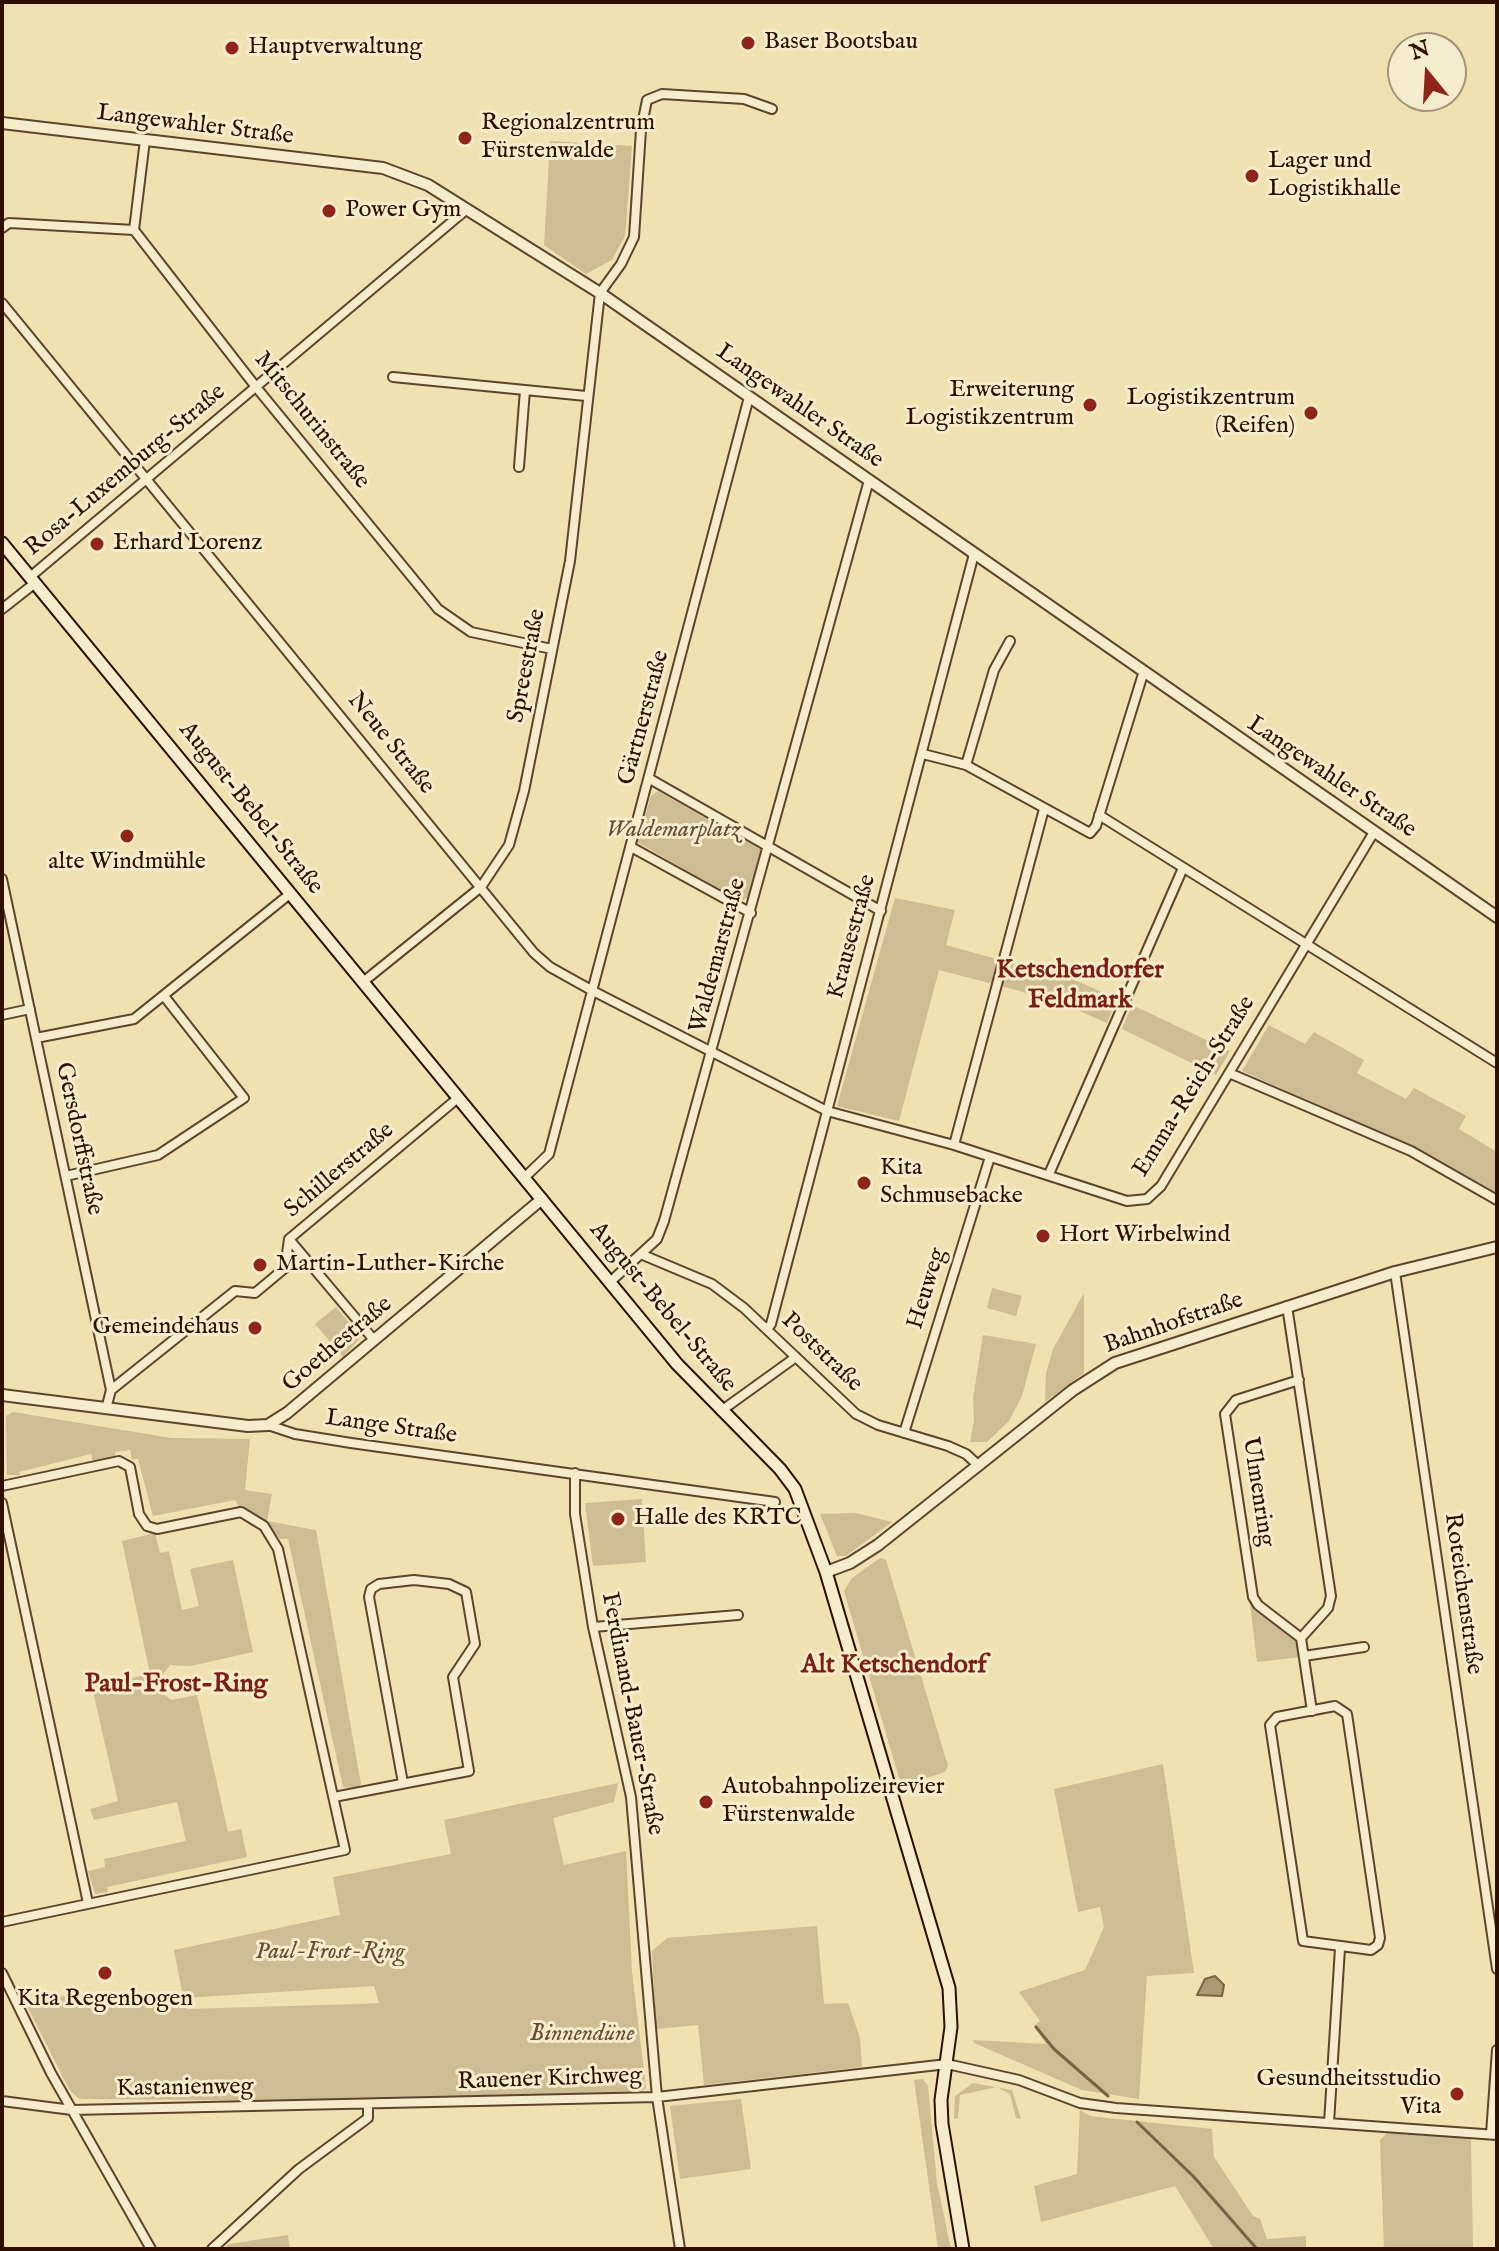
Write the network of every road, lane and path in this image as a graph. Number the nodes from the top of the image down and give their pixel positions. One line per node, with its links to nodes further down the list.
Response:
1 (772, 109): 7 (street)
2 (2, 123): 3 (street, Langewahler Straße)
3 (145, 140): 4 (street, Langewahler Straße); 6 (street)
4 (467, 209): 7 (street, Langewahler Straße); 10 (street, Rosa-Luxemburg-Straße)
5 (2, 228): 6 (street)
6 (134, 230): 10 (street, Mitschurinstraße)
7 (600, 293): 12 (street, Spreestraße); 13 (street, Langewahler Straße)
8 (2, 303): 15 (street, Neue Straße)
9 (393, 377): 11 (street)
10 (256, 387): 15 (street, Rosa-Luxemburg-Straße); 22 (street, Mitschurinstraße)
11 (525, 390): 12 (street); 14 (street)
12 (586, 396): 22 (street, Spreestraße)
13 (749, 397): 16 (street, Langewahler Straße); 26 (street, Gärtnerstraße)
14 (519, 467)
15 (147, 480): 19 (street, Rosa-Luxemburg-Straße); 34 (street, Neue Straße)
16 (869, 480): 18 (street, Langewahler Straße); 31 (street, Waldemarstraße)
17 (2, 543): 19 (main road, August-Bebel-Straße)
18 (974, 554): 23 (street, Langewahler Straße); 24 (street, Krausestraße)
19 (33, 580): 20 (street, Rosa-Luxemburg-Straße); 35 (main road, August-Bebel-Straße)
20 (2, 609)
21 (1010, 641): 25 (street)
22 (552, 649): 34 (street, Spreestraße)
23 (1143, 674): 28 (street); 29 (street, Langewahler Straße)
24 (923, 754): 25 (street); 36 (street, Krausestraße)
25 (966, 765): 27 (street)
26 (650, 779): 30 (street, Gärtnerstraße); 31 (street)
27 (1044, 809): 28 (street); 51 (street)
28 (1099, 815): 32 (street)
29 (1374, 832): 38 (street, Langewahler Straße); 39 (street, Emma-Reich-Straße)
30 (631, 847): 37 (street); 41 (street, Gärtnerstraße)
31 (768, 848): 36 (street); 37 (street, Waldemarstraße)
32 (1183, 868): 39 (street); 53 (street)
33 (2, 879): 43 (street, Gersdorffstraße)
34 (481, 887): 40 (street, Spreestraße); 41 (street, Neue Straße)
35 (291, 893): 40 (main road, August-Bebel-Straße); 42 (street)
36 (881, 911): 50 (street, Krausestraße)
37 (751, 913): 46 (street, Waldemarstraße)
38 (1497, 917)
39 (1306, 945): 47 (street); 48 (street, Emma-Reich-Straße)
40 (363, 982): 49 (main road, August-Bebel-Straße)
41 (593, 991): 46 (street, Neue Straße); 55 (street, Gärtnerstraße)
42 (164, 996): 45 (street); 54 (street)
43 (30, 1009): 44 (street); 45 (street, Gersdorffstraße)
44 (2, 1015)
45 (36, 1038): 54 (street, Gersdorffstraße)
46 (713, 1055): 50 (street, Neue Straße); 60 (street, Waldemarstraße)
47 (1497, 1063)
48 (1229, 1073): 53 (street, Emma-Reich-Straße); 57 (street)
49 (458, 1098): 55 (main road, August-Bebel-Straße); 58 (street, Schillerstraße)
50 (827, 1111): 51 (street, Emma-Reich-Straße); 64 (street, Krausestraße)
51 (954, 1145): 52 (street, Emma-Reich-Straße)
52 (990, 1157): 53 (street, Emma-Reich-Straße); 73 (street, Heuweg)
53 (1049, 1174)
54 (66, 1176): 68 (street, Gersdorffstraße)
55 (524, 1178): 56 (main road, August-Bebel-Straße)
56 (542, 1199): 62 (main road, August-Bebel-Straße); 65 (street, Goethestraße)
57 (1497, 1200)
58 (289, 1239): 65 (street); 68 (street, Schillerstraße)
59 (1497, 1247): 61 (street, Bahnhofstraße)
60 (643, 1255): 62 (street, Waldemarstraße); 64 (street, Poststraße)
61 (1395, 1272): 63 (street, Bahnhofstraße); 91 (street, Roteichenstraße)
62 (610, 1282): 71 (main road, August-Bebel-Straße)
63 (1287, 1306): 67 (street); 74 (street, Bahnhofstraße)
64 (767, 1329): 66 (street, Poststraße)
65 (374, 1340): 72 (street, Goethestraße)
66 (796, 1357): 71 (street); 73 (street, Poststraße)
67 (1299, 1380): 82 (street); 82 (street, Ulmenring)
68 (111, 1390): 70 (street, Gersdorffstraße)
69 (2, 1395): 70 (street, Lange Straße)
70 (106, 1409): 72 (street, Lange Straße)
71 (721, 1411): 79 (main road, August-Bebel-Straße)
72 (268, 1425): 75 (street, Lange Straße)
73 (904, 1433): 74 (street, Poststraße)
74 (979, 1466): 79 (street, Bahnhofstraße)
75 (575, 1473): 77 (street, Lange Straße); 81 (street, Ferdinand-Bauer-Straße)
76 (2, 1486): 87 (street)
77 (775, 1502)
78 (2, 1503): 88 (street)
79 (826, 1572): 94 (main road, August-Bebel-Straße)
80 (738, 1615): 81 (street)
81 (593, 1627): 95 (street, Ferdinand-Bauer-Straße)
82 (1301, 1638): 84 (street)
83 (1364, 1647): 84 (street)
84 (1304, 1656): 85 (street)
85 (1312, 1711): 90 (street); 90 (street)
86 (403, 1783): 86 (street); 87 (street)
87 (334, 1797): 88 (street)
88 (88, 1903): 89 (street)
89 (2, 1922)
90 (1340, 1948): 99 (street)
91 (1497, 1969)
92 (2, 1973): 98 (street)
93 (1497, 2050): 100 (street)
94 (947, 2064): 95 (street, Rauener Kirchweg); 99 (street, Rauener Kirchweg); 104 (main road, August-Bebel-Straße)
95 (657, 2097): 97 (street, Rauener Kirchweg); 103 (street, Ferdinand-Bauer-Straße)
96 (2, 2101): 98 (street, Kastanienweg)
97 (368, 2106): 98 (street, Kastanienweg); 102 (street)
98 (72, 2110): 101 (street)
99 (1329, 2123): 100 (street, Rauener Kirchweg)
100 (1494, 2134)
101 (151, 2249)
102 (212, 2249)
103 (680, 2249)
104 (963, 2249)

